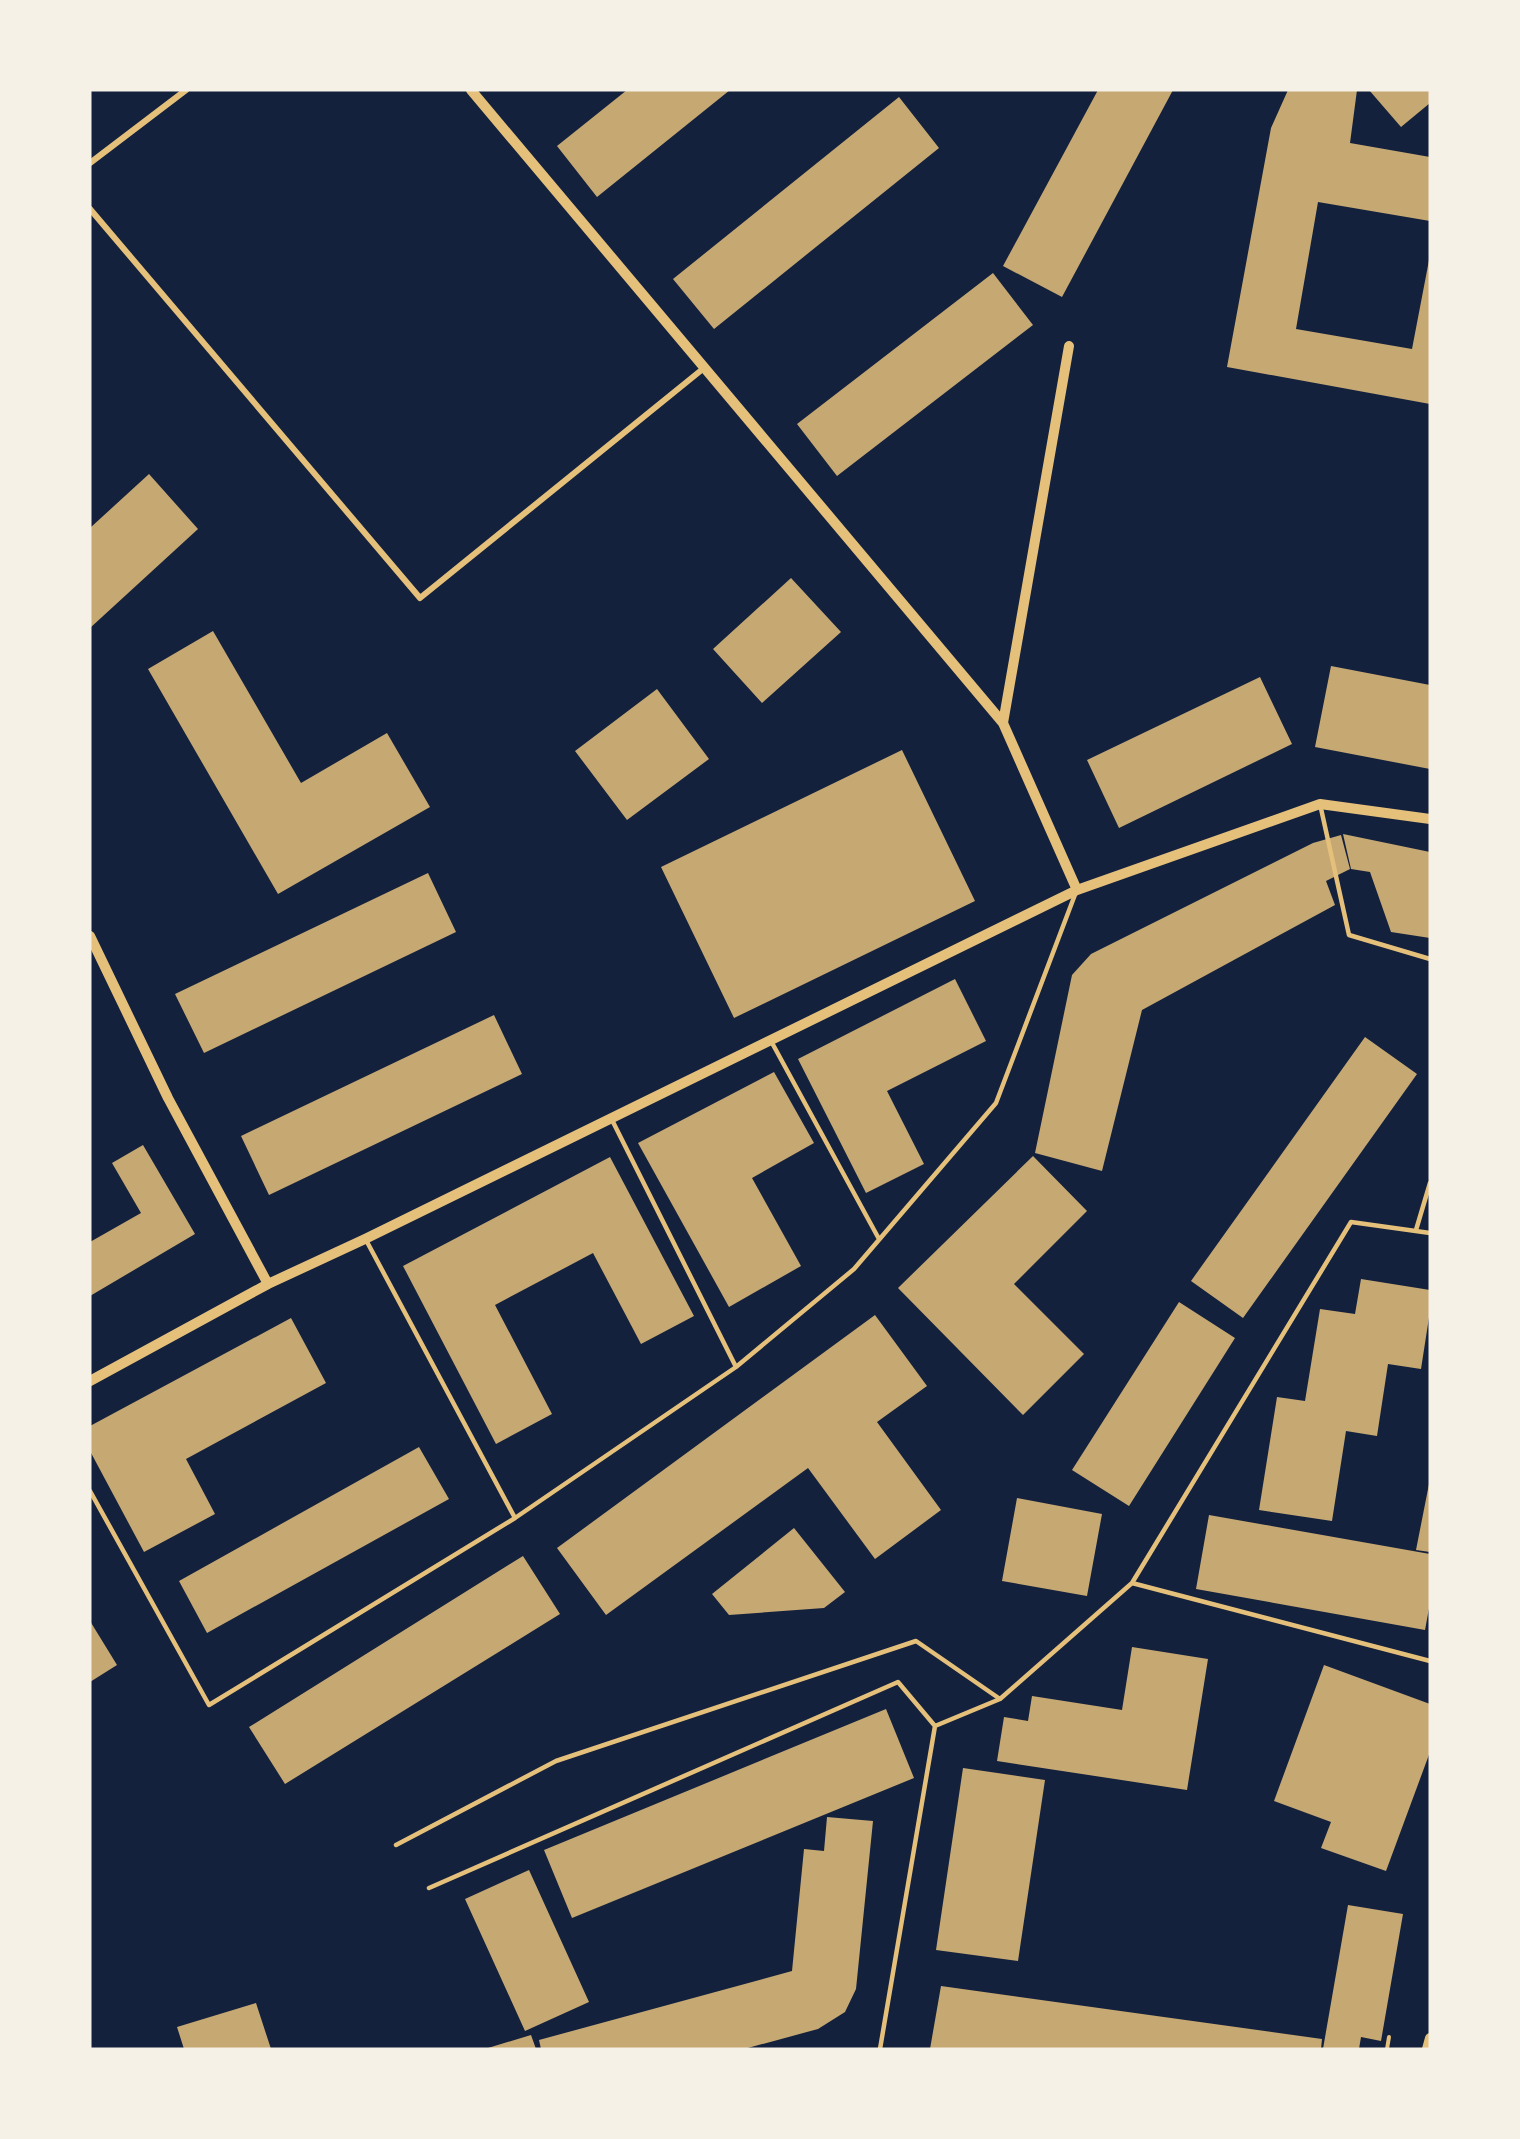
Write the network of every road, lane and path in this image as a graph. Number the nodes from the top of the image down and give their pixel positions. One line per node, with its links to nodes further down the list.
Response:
1 (186, 90): 3 (street)
2 (471, 90): 6 (street)
3 (90, 163)
4 (90, 209): 6 (street)
5 (1070, 346): 7 (street)
6 (704, 368): 7 (street)
7 (1003, 723): 10 (street)
8 (1320, 804): 9 (street); 10 (street); 12 (lane)
9 (1430, 819)
10 (1077, 890): 13 (street); 19 (lane)
11 (90, 936): 20 (street)
12 (1430, 959)
13 (771, 1041): 14 (street); 19 (lane)
14 (611, 1118): 18 (street); 21 (lane)
15 (1430, 1183): 16 (lane)
16 (1416, 1230): 17 (lane); 25 (lane)
17 (1430, 1233)
18 (365, 1239): 20 (street); 24 (lane)
19 (879, 1239): 21 (lane)
20 (268, 1284): 22 (street)
21 (736, 1367): 24 (lane)
22 (90, 1381)
23 (90, 1491): 24 (lane)
24 (514, 1518)
25 (1132, 1583): 26 (lane); 27 (lane)
26 (1430, 1661)
27 (1000, 1699): 28 (lane); 29 (lane)
28 (935, 1726): 30 (lane); 33 (lane)
29 (396, 1845)
30 (429, 1888)
31 (1389, 2037): 34 (path)
32 (1430, 2038): 35 (street)
33 (880, 2049)
34 (1387, 2049)
35 (1427, 2049)

